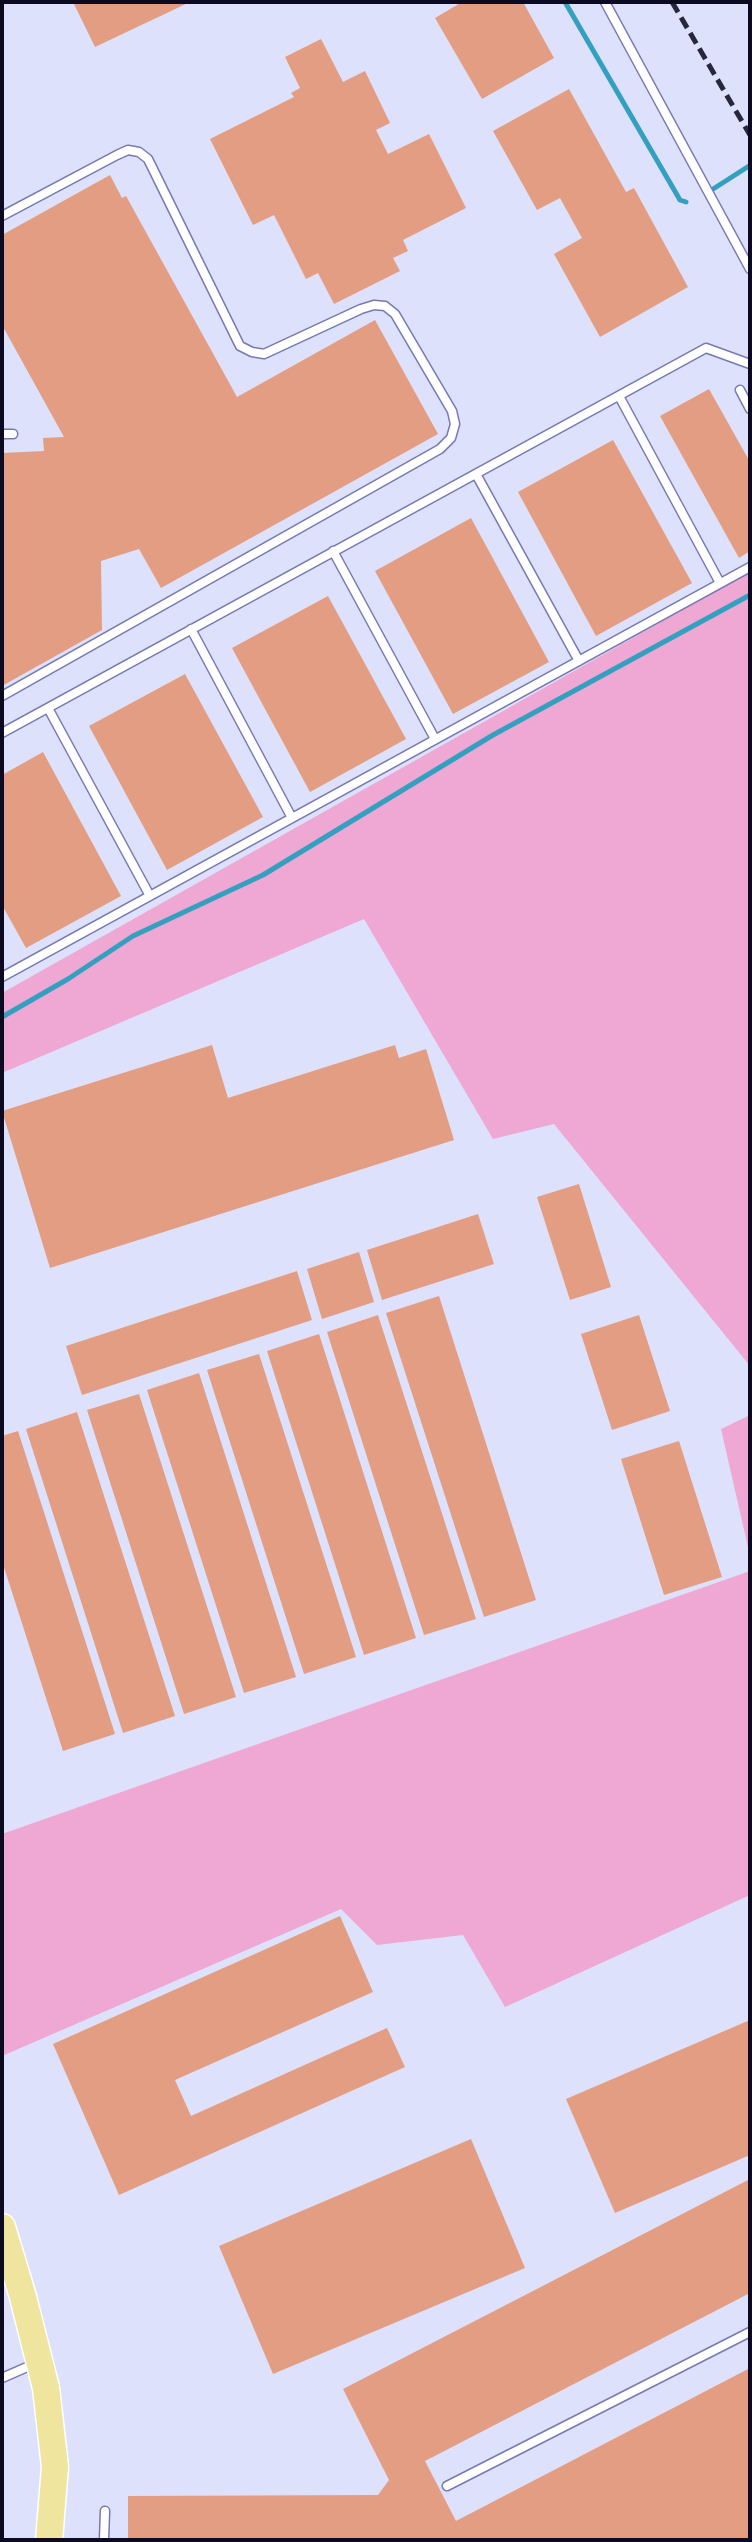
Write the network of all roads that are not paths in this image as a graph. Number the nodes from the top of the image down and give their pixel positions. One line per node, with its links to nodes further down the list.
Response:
1 (605, 2): 3 (lane)
2 (2, 216): 16 (lane)
3 (750, 269)
4 (750, 364): 6 (lane)
5 (740, 390): 7 (lane)
6 (619, 396): 10 (lane); 13 (lane)
7 (750, 409)
8 (2, 434): 9 (lane)
9 (13, 434)
10 (476, 474): 11 (lane); 15 (lane)
11 (333, 551): 14 (lane); 19 (lane)
12 (750, 567): 13 (lane)
13 (720, 583): 15 (lane)
14 (191, 629): 17 (lane); 20 (lane)
15 (579, 661): 19 (lane)
16 (2, 696)
17 (48, 708): 18 (lane); 21 (lane)
18 (2, 733)
19 (435, 739): 20 (lane)
20 (292, 818): 21 (lane)
21 (150, 896): 22 (lane)
22 (4, 972)
23 (2, 2227): 25 (main road)
24 (750, 2332): 27 (lane)
25 (40, 2361): 26 (lane); 29 (main road)
26 (2, 2378)
27 (447, 2486)
28 (105, 2511): 30 (lane)
29 (49, 2539)
30 (104, 2540)

